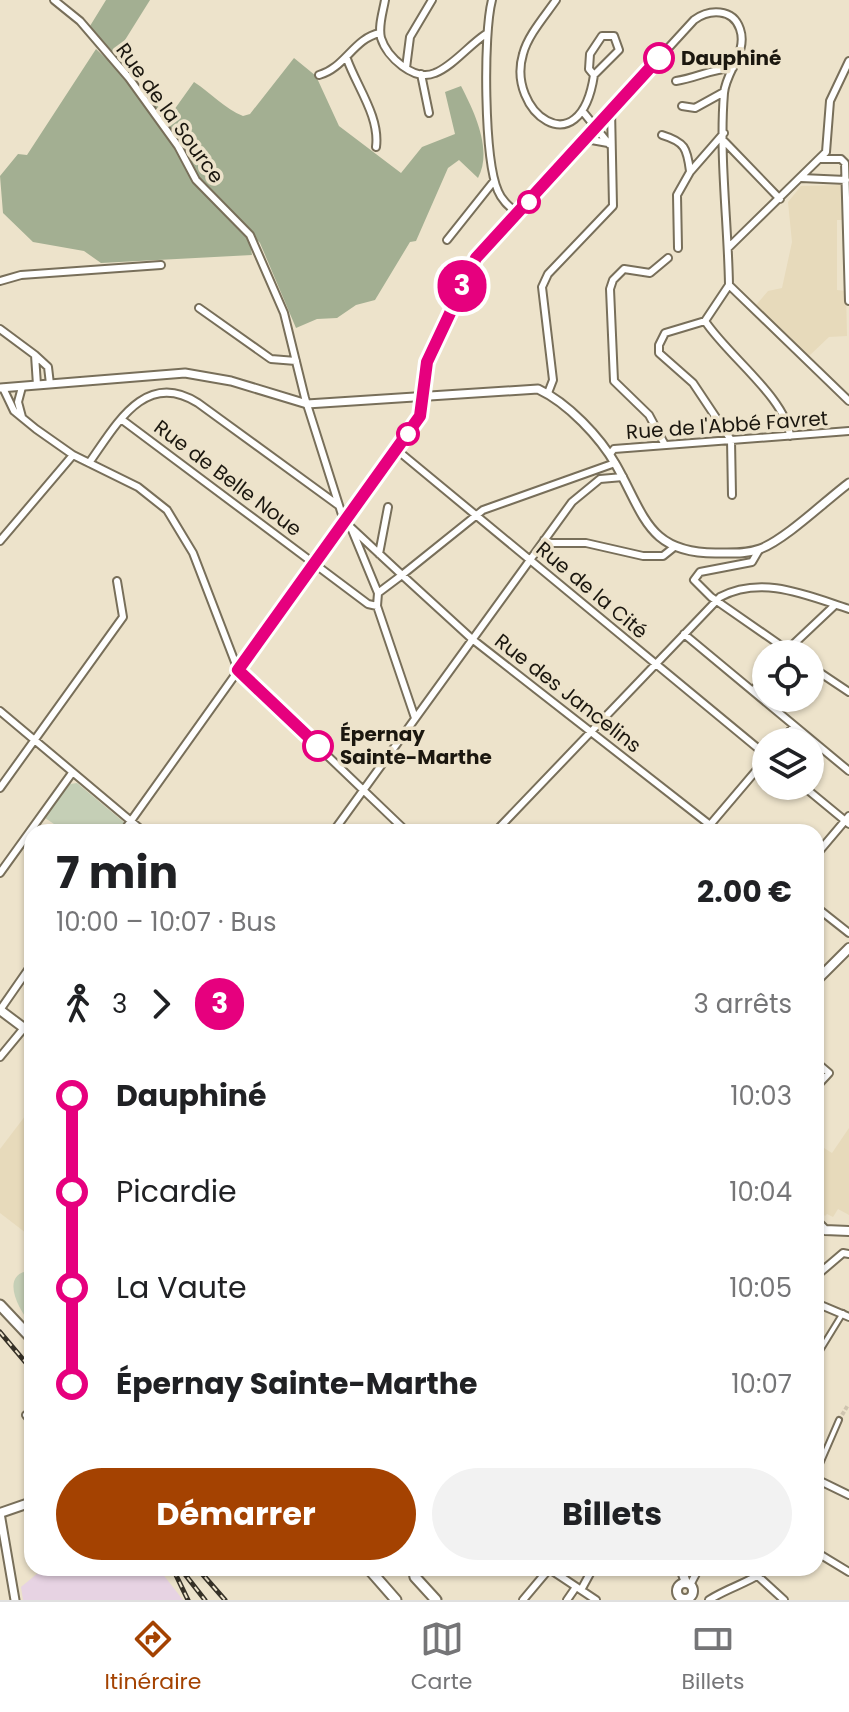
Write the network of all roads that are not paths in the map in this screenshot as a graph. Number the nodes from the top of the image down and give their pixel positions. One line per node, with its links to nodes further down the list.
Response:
1 (54, 0): 49 (street, Rue de la Source)
2 (385, 0): 6 (street)
3 (432, 0): 10 (street)
4 (492, 0): 7 (street)
5 (556, 0): 20 (street)
6 (380, 33): 8 (street); 10 (street)
7 (486, 34): 12 (street); 34 (street)
8 (347, 59): 13 (street); 28 (street)
9 (849, 61): 30 (street)
10 (406, 68): 12 (street)
11 (733, 68): 15 (street); 16 (street); 18 (street)
12 (421, 74): 19 (street)
13 (319, 75)
14 (594, 75): 14 (street); 20 (street)
15 (676, 81)
16 (724, 92): 17 (street); 23 (street)
17 (682, 106)
18 (611, 109): 21 (street); 22 (street)
19 (429, 113)
20 (584, 113): 21 (street)
21 (599, 124): 22 (street); 25 (street); 27 (street)
22 (612, 128): 29 (street)
23 (724, 133): 26 (street); 31 (street)
24 (662, 135): 31 (street)
25 (586, 139): 27 (street); 36 (street)
26 (725, 142): 35 (street); 39 (street)
27 (609, 144): 29 (street)
28 (376, 147)
29 (614, 154): 54 (street)
30 (821, 159): 32 (street); 33 (street)
31 (690, 172): 38 (street)
32 (801, 178): 33 (street); 35 (street)
33 (846, 180): 44 (street)
34 (494, 181): 36 (street); 37 (street)
35 (780, 199): 39 (street)
36 (518, 214): 55 (street)
37 (447, 240)
38 (678, 248)
39 (728, 248): 43 (street)
40 (668, 258): 63 (street)
41 (161, 265): 42 (street)
42 (0, 281)
43 (729, 285): 46 (street); 56 (street)
44 (849, 301)
45 (199, 308): 49 (street)
46 (705, 321): 61 (street); 62 (street)
47 (0, 329): 48 (street)
48 (35, 355): 50 (street); 51 (street)
49 (296, 361): 57 (street, Rue de la Source)
50 (50, 384): 51 (street); 57 (street)
51 (37, 385): 52 (street)
52 (22, 387): 53 (street); 58 (street)
53 (2, 388): 58 (street)
54 (548, 393): 55 (street); 65 (street)
55 (422, 395): 57 (street); 64 (street)
56 (849, 401)
57 (307, 404): 72 (street, Rue de la Source)
58 (22, 417): 66 (street)
59 (121, 419): 67 (street); 72 (street); 83 (street, Rue de Belle Noue)
60 (849, 431): 61 (street, Rue de l'Abbé Favret)
61 (790, 436): 62 (street, Rue de l'Abbé Favret)
62 (731, 440): 63 (street, Rue de l'Abbé Favret); 71 (street)
63 (665, 445): 65 (street, Rue de l'Abbé Favret)
64 (397, 450): 74 (street, Rue de la Cité); 75 (street)
65 (610, 454): 68 (street)
66 (73, 455): 67 (street); 78 (street)
67 (89, 463): 96 (street)
68 (615, 463): 69 (street); 74 (street)
69 (623, 477): 77 (street); 79 (street)
70 (849, 483): 80 (street)
71 (732, 495)
72 (338, 505): 75 (street, Rue de la Source)
73 (388, 507): 81 (street)
74 (476, 515): 82 (street, Rue de la Cité); 84 (street)
75 (344, 521): 76 (street, Rue des Jancelins); 83 (street)
76 (352, 528): 81 (street, Rue des Jancelins); 86 (street)
77 (544, 540): 79 (street); 82 (street)
78 (0, 541)
79 (673, 548): 80 (street)
80 (759, 550): 87 (street)
81 (379, 554): 84 (street, Rue des Jancelins)
82 (530, 560): 92 (street); 95 (street, Rue de la Cité)
83 (315, 563): 89 (street, Rue de Belle Noue); 96 (street)
84 (402, 575): 86 (street); 92 (street, Rue des Jancelins)
85 (117, 581): 105 (street)
86 (378, 593): 89 (street)
87 (717, 600): 88 (street); 91 (street); 93 (street)
88 (835, 605): 90 (street); 94 (street)
89 (377, 606): 102 (street)
90 (849, 609)
91 (684, 634): 95 (street); 98 (street)
92 (472, 639): 102 (street); 104 (street, Rue des Jancelins)
93 (770, 640)
94 (800, 640)
95 (656, 664): 104 (street); 106 (street, Rue de la Cité)
96 (238, 670): 111 (street); 114 (street)
97 (824, 675): 99 (street)
98 (752, 690)
99 (849, 692)
100 (0, 711): 105 (street)
101 (778, 712): 103 (street)
102 (415, 718): 111 (street)
103 (794, 726): 107 (street)
104 (591, 732): 120 (street); 121 (street, Rue des Jancelins)
105 (34, 741): 108 (street); 110 (street)
106 (752, 745)
107 (849, 771)
108 (72, 773): 114 (street); 115 (street)
109 (752, 774): 122 (street)
110 (0, 788)
111 (364, 789): 118 (street); 119 (street)
112 (822, 800): 113 (street)
113 (848, 820): 124 (street)
114 (131, 821): 116 (street); 117 (street)
115 (35, 824)
116 (129, 824)
117 (135, 824)
118 (339, 824)
119 (399, 824)
120 (503, 824)
121 (707, 824)
122 (712, 824)
123 (24, 840): 125 (street)
124 (824, 846)
125 (0, 873)
126 (824, 913): 127 (street)
127 (849, 933)
128 (849, 948): 129 (main road)
129 (824, 973)
130 (24, 976): 131 (street)
131 (0, 1010): 132 (main road)
132 (24, 1028)
133 (24, 1035): 134 (street)
134 (0, 1057)
135 (825, 1230): 136 (main road)
136 (849, 1231)
137 (847, 1253): 138 (street)
138 (824, 1270)
139 (849, 1304): 142 (street)
140 (0, 1305): 143 (main road)
141 (824, 1306): 142 (street)
142 (846, 1315): 144 (street)
143 (24, 1330)
144 (824, 1346)
145 (839, 1420): 146 (street)
146 (824, 1455)
147 (824, 1483): 148 (street)
148 (849, 1495)
149 (24, 1505): 150 (main road)
150 (0, 1513): 165 (street)
151 (824, 1557): 152 (street)
152 (849, 1572)
153 (375, 1576): 166 (main road)
154 (415, 1576): 167 (main road)
155 (542, 1576): 168 (street)
156 (560, 1576): 162 (street)
157 (587, 1576): 162 (street)
158 (684, 1576): 161 (main road)
159 (694, 1576): 161 (street)
160 (757, 1577): 171 (street); 172 (street)
161 (688, 1584): 163 (main road); 164 (main road)
162 (578, 1588): 169 (street); 170 (street)
163 (674, 1598): 164 (main road)
164 (694, 1598)
165 (15, 1600)
166 (396, 1600)
167 (436, 1600)
168 (523, 1600)
169 (567, 1600)
170 (596, 1600)
171 (709, 1600)
172 (784, 1600)

